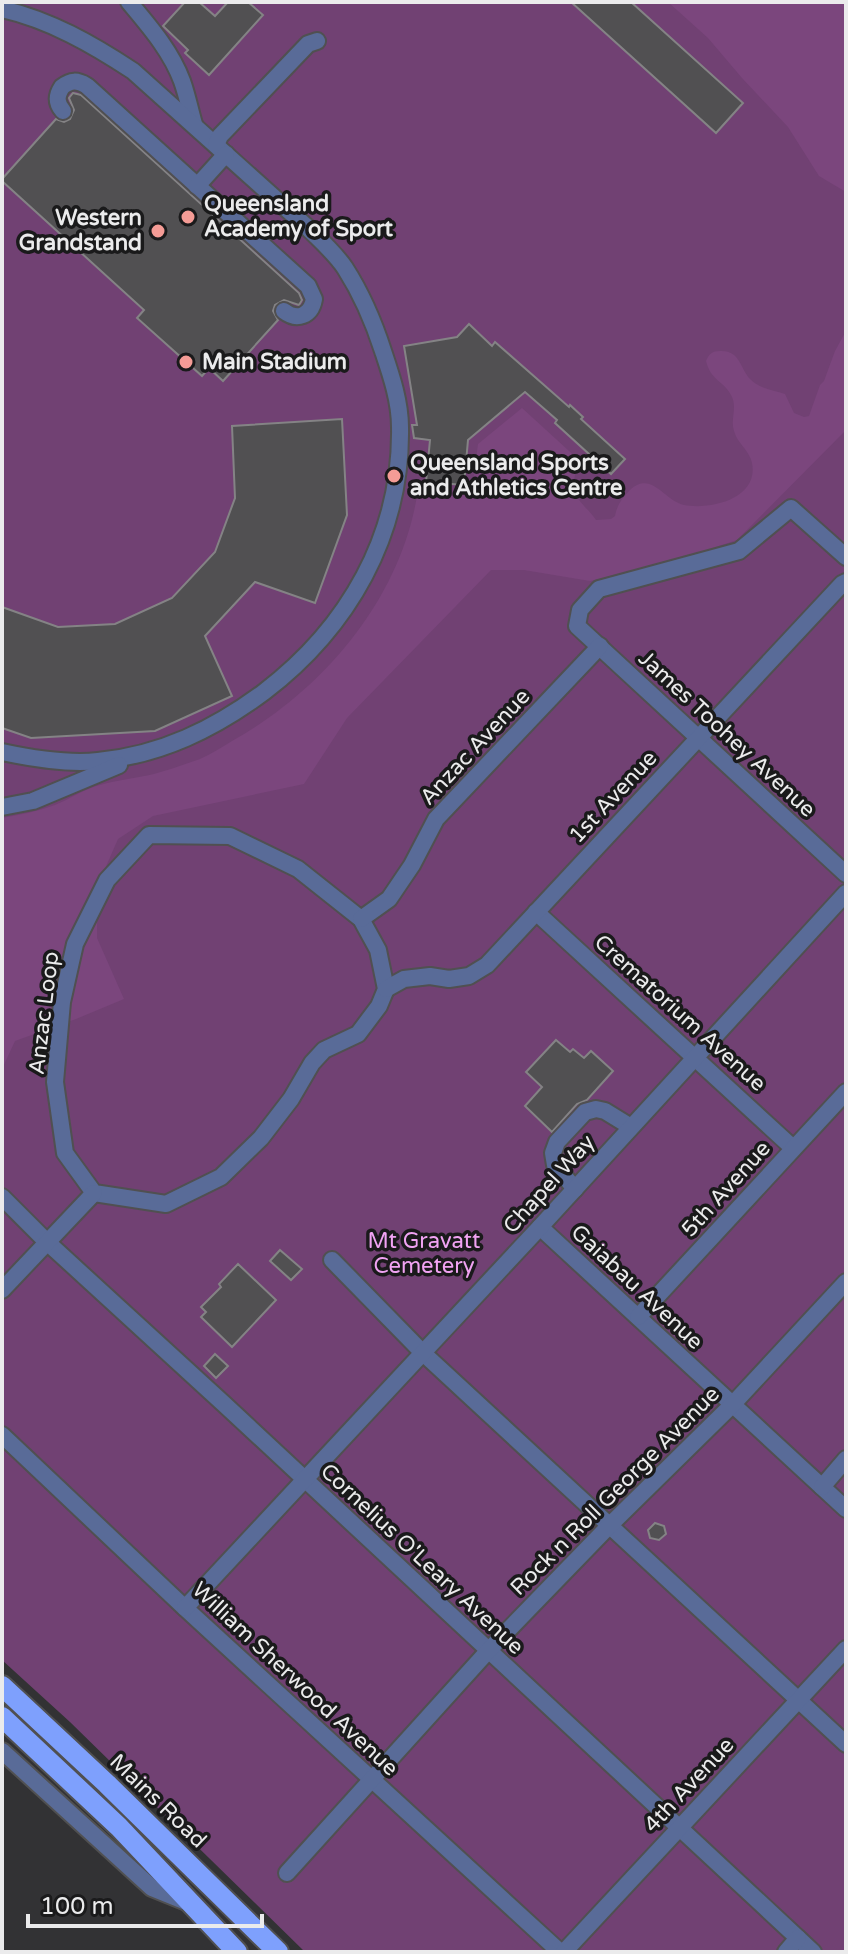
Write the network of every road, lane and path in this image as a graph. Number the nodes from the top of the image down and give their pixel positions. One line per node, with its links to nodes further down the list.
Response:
1 (129, 2): 4 (street)
2 (2, 9): 4 (street)
3 (63, 111): 6 (street)
4 (194, 124): 5 (street)
5 (221, 149): 5 (street); 6 (street); 12 (street)
6 (197, 186): 7 (street)
7 (284, 311)
8 (846, 557): 10 (street, James Toohey Avenue)
9 (846, 582): 11 (street, 1st Avenue)
10 (600, 646): 11 (street, James Toohey Avenue); 18 (street, Anzac Avenue)
11 (698, 737): 15 (street, James Toohey Avenue); 17 (street, 1st Avenue)
12 (149, 751): 13 (street); 14 (street)
13 (2, 752)
14 (2, 807)
15 (846, 874)
16 (846, 893): 20 (street, Chapel Way)
17 (536, 912): 19 (street, 1st Avenue); 20 (street, Crematorium Avenue)
18 (361, 919): 19 (street, Anzac Loop); 25 (street, Anzac Loop)
19 (386, 989): 25 (street)
20 (695, 1056): 22 (street, Chapel Way); 23 (street, Crematorium Avenue)
21 (846, 1092): 23 (street, 5th Avenue)
22 (631, 1127): 24 (street, Chapel Way); 24 (street)
23 (793, 1148): 32 (street, 5th Avenue)
24 (575, 1189): 27 (street, Chapel Way)
25 (94, 1193): 28 (street)
26 (2, 1197): 28 (street, Cornelius O'Leary Avenue)
27 (540, 1227): 32 (street, Gaiabau Avenue); 33 (street, Chapel Way)
28 (47, 1242): 31 (street); 37 (street, Cornelius O'Leary Avenue)
29 (332, 1260): 33 (street)
30 (846, 1282): 34 (street, Rock n Roll George Avenue)
31 (2, 1290)
32 (638, 1317): 34 (street, Gaiabau Avenue)
33 (423, 1353): 37 (street, Chapel Way); 40 (street)
34 (732, 1405): 38 (street, Gaiabau Avenue); 40 (street, Rock n Roll George Avenue)
35 (2, 1435): 41 (street, William Sherwood Avenue)
36 (846, 1459): 38 (street)
37 (305, 1480): 41 (street, Chapel Way); 43 (street, Cornelius O'Leary Avenue)
38 (822, 1487): 39 (street, Gaiabau Avenue)
39 (846, 1509)
40 (610, 1525): 43 (street, Rock n Roll George Avenue); 45 (street)
41 (185, 1608): 49 (street, William Sherwood Avenue)
42 (846, 1649): 45 (street, 4th Avenue)
43 (488, 1651): 49 (street, Rock n Roll George Avenue); 50 (street, Cornelius O'Leary Avenue)
44 (2, 1686): 55 (main road, Mains Road)
45 (799, 1701): 47 (street); 50 (street, 4th Avenue)
46 (2, 1717): 52 (main road, Mains Road)
47 (846, 1744)
48 (2, 1751): 52 (street, Mains Road)
49 (371, 1780): 51 (street, Rock n Roll George Avenue); 56 (street, William Sherwood Avenue)
50 (679, 1827): 53 (street, Cornelius O'Leary Avenue); 56 (street, 4th Avenue)
51 (287, 1873)
52 (191, 1903): 54 (main road, Mains Road)
53 (798, 1938): 57 (street); 58 (street, Cornelius O'Leary Avenue)
54 (237, 1952)
55 (278, 1952)
56 (562, 1952)
57 (786, 1952)
58 (813, 1952)

